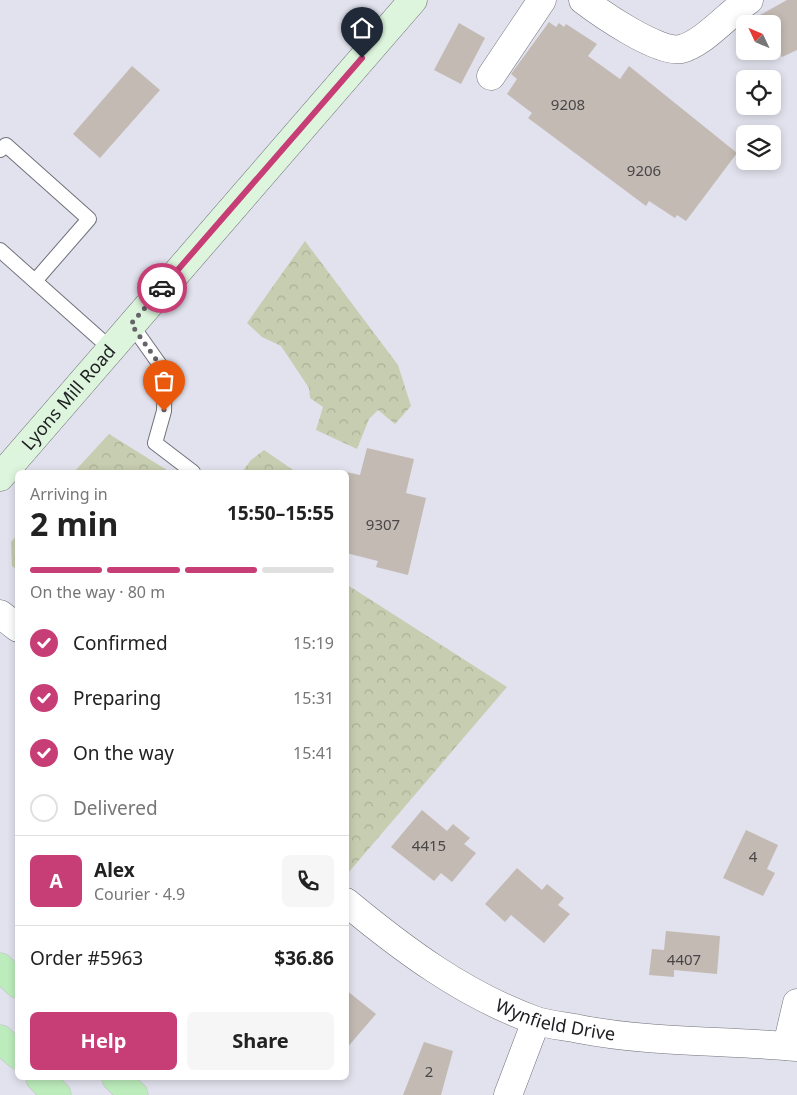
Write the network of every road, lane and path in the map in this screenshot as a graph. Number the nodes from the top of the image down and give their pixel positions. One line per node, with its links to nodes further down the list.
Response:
1 (412, 0): 9 (main road, Lyons Mill Road)
2 (542, 0): 5 (street)
3 (583, 0): 4 (street)
4 (749, 0)
5 (492, 76)
6 (0, 150): 8 (lane)
7 (0, 250): 8 (lane)
8 (35, 281): 10 (lane)
9 (131, 324): 10 (main road, Lyons Mill Road); 11 (lane)
10 (110, 348): 12 (main road, Lyons Mill Road)
11 (190, 470)
12 (0, 477)
13 (0, 614): 14 (street)
14 (15, 626)
15 (349, 904): 19 (street, Wynfield Drive)
16 (0, 968): 17 (main road)
17 (15, 981)
18 (797, 1002): 21 (street)
19 (536, 1021): 21 (street, Wynfield Drive); 27 (street)
20 (0, 1039): 22 (main road)
21 (792, 1047)
22 (15, 1052)
23 (42, 1080): 25 (main road)
24 (118, 1080): 26 (main road)
25 (56, 1095)
26 (134, 1095)
27 (508, 1095)

